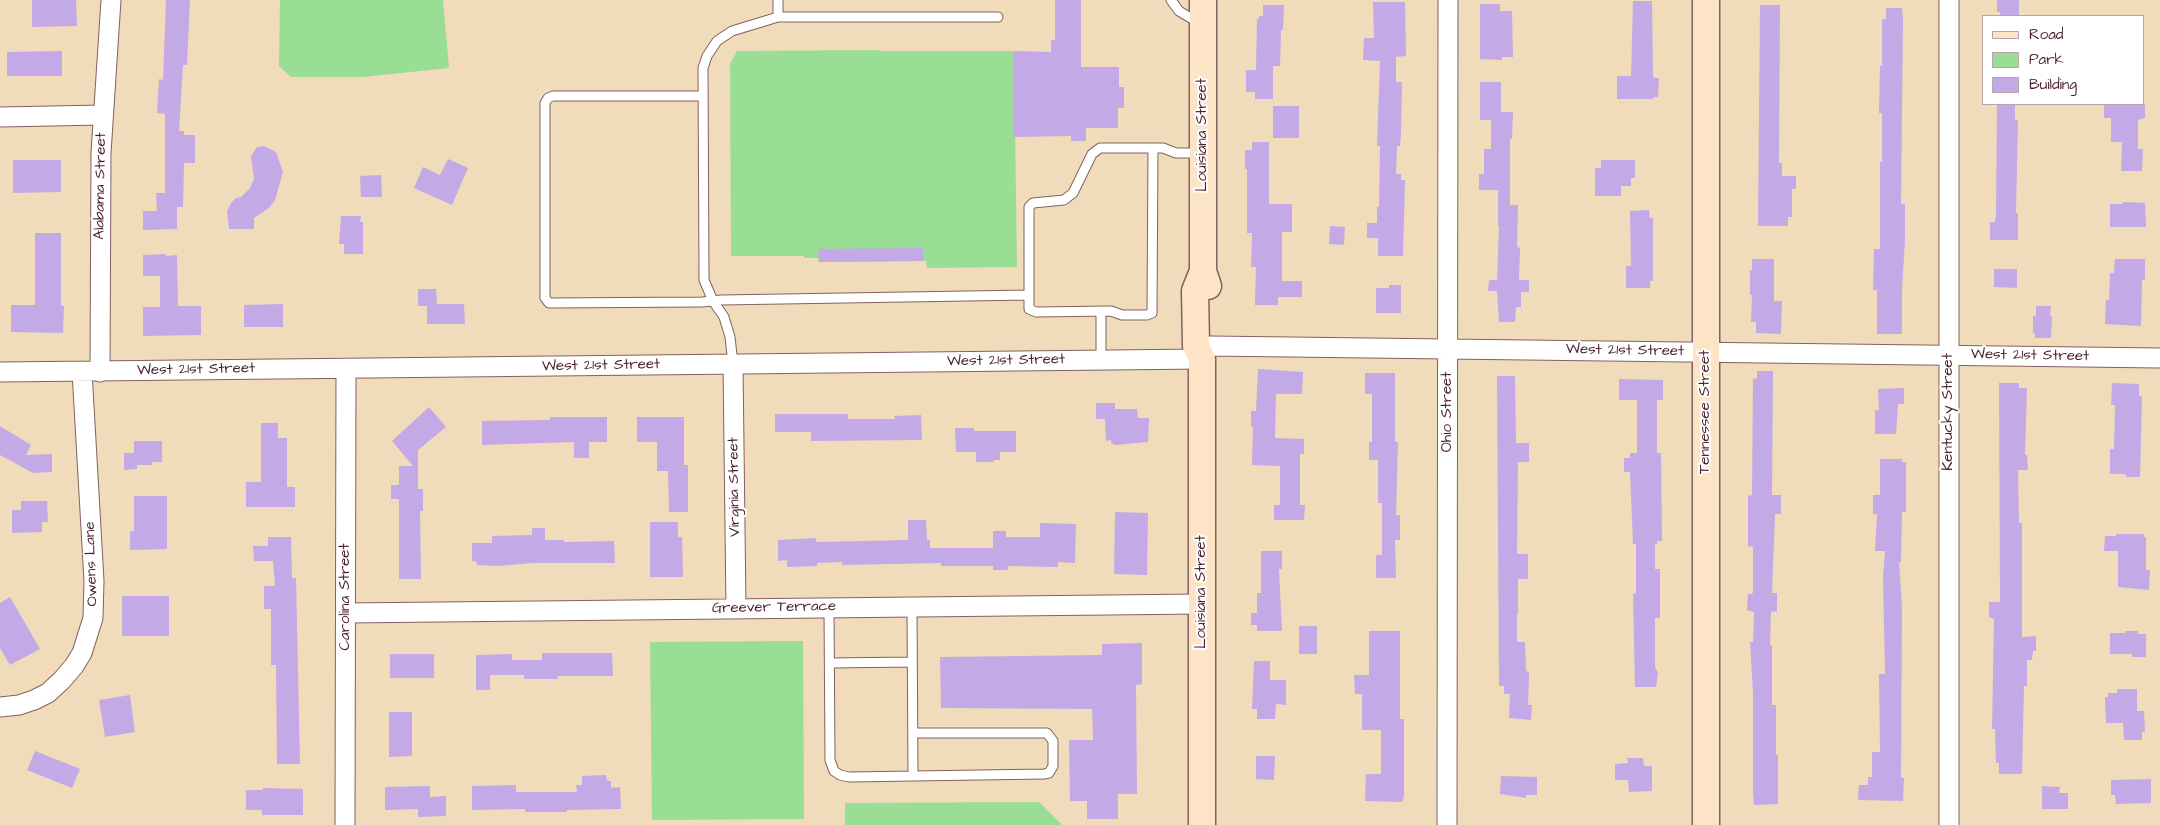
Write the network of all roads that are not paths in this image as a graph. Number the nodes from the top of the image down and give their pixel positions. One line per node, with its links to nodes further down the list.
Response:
1 (111, 0): 12 (street, Alabama Street)
2 (778, 0): 8 (lane)
3 (1171, 0): 10 (lane)
4 (1202, 0): 10 (main road, Louisiana Street)
5 (1448, 0): 19 (street, Ohio Street)
6 (1706, 0): 21 (main road, Tennessee Street)
7 (1949, 0): 22 (street, Kentucky Street)
8 (778, 17): 9 (lane); 11 (lane)
9 (998, 17)
10 (1202, 26): 15 (main road, Louisiana Street)
11 (703, 96): 17 (lane); 17 (lane)
12 (102, 115): 13 (street); 27 (street, Alabama Street)
13 (0, 116)
14 (1153, 148): 15 (lane); 16 (lane); 18 (lane)
15 (1202, 153): 20 (main road, Louisiana Street)
16 (1030, 295): 17 (lane); 18 (lane)
17 (713, 301): 25 (lane)
18 (1106, 312): 24 (lane)
19 (1448, 348): 20 (street, West 21st Street); 21 (street, West 21st Street); 41 (street, Ohio Street)
20 (1206, 352): 24 (street, West 21st Street); 29 (main road, Louisiana Street)
21 (1706, 352): 22 (street, West 21st Street); 42 (main road, Tennessee Street)
22 (1949, 355): 23 (street, West 21st Street); 43 (street, Kentucky Street)
23 (2160, 358)
24 (1101, 360): 25 (street, West 21st Street)
25 (733, 364): 26 (street, West 21st Street); 32 (street, Virginia Street)
26 (346, 369): 27 (street, West 21st Street); 33 (street, Carolina Street)
27 (91, 371): 28 (street, West 21st Street); 36 (street, Owens Lane)
28 (0, 372)
29 (1202, 604): 30 (street, Greever Terrace); 40 (main road, Louisiana Street)
30 (912, 607): 31 (street, Greever Terrace); 34 (lane)
31 (829, 608): 32 (street, Greever Terrace); 35 (lane)
32 (736, 609): 33 (street, Greever Terrace)
33 (346, 613): 39 (street, Carolina Street)
34 (912, 662): 35 (lane); 37 (lane)
35 (830, 663): 38 (lane)
36 (0, 707)
37 (912, 733): 38 (lane); 38 (lane)
38 (913, 776)
39 (346, 825)
40 (1202, 825)
41 (1447, 825)
42 (1706, 825)
43 (1949, 825)

